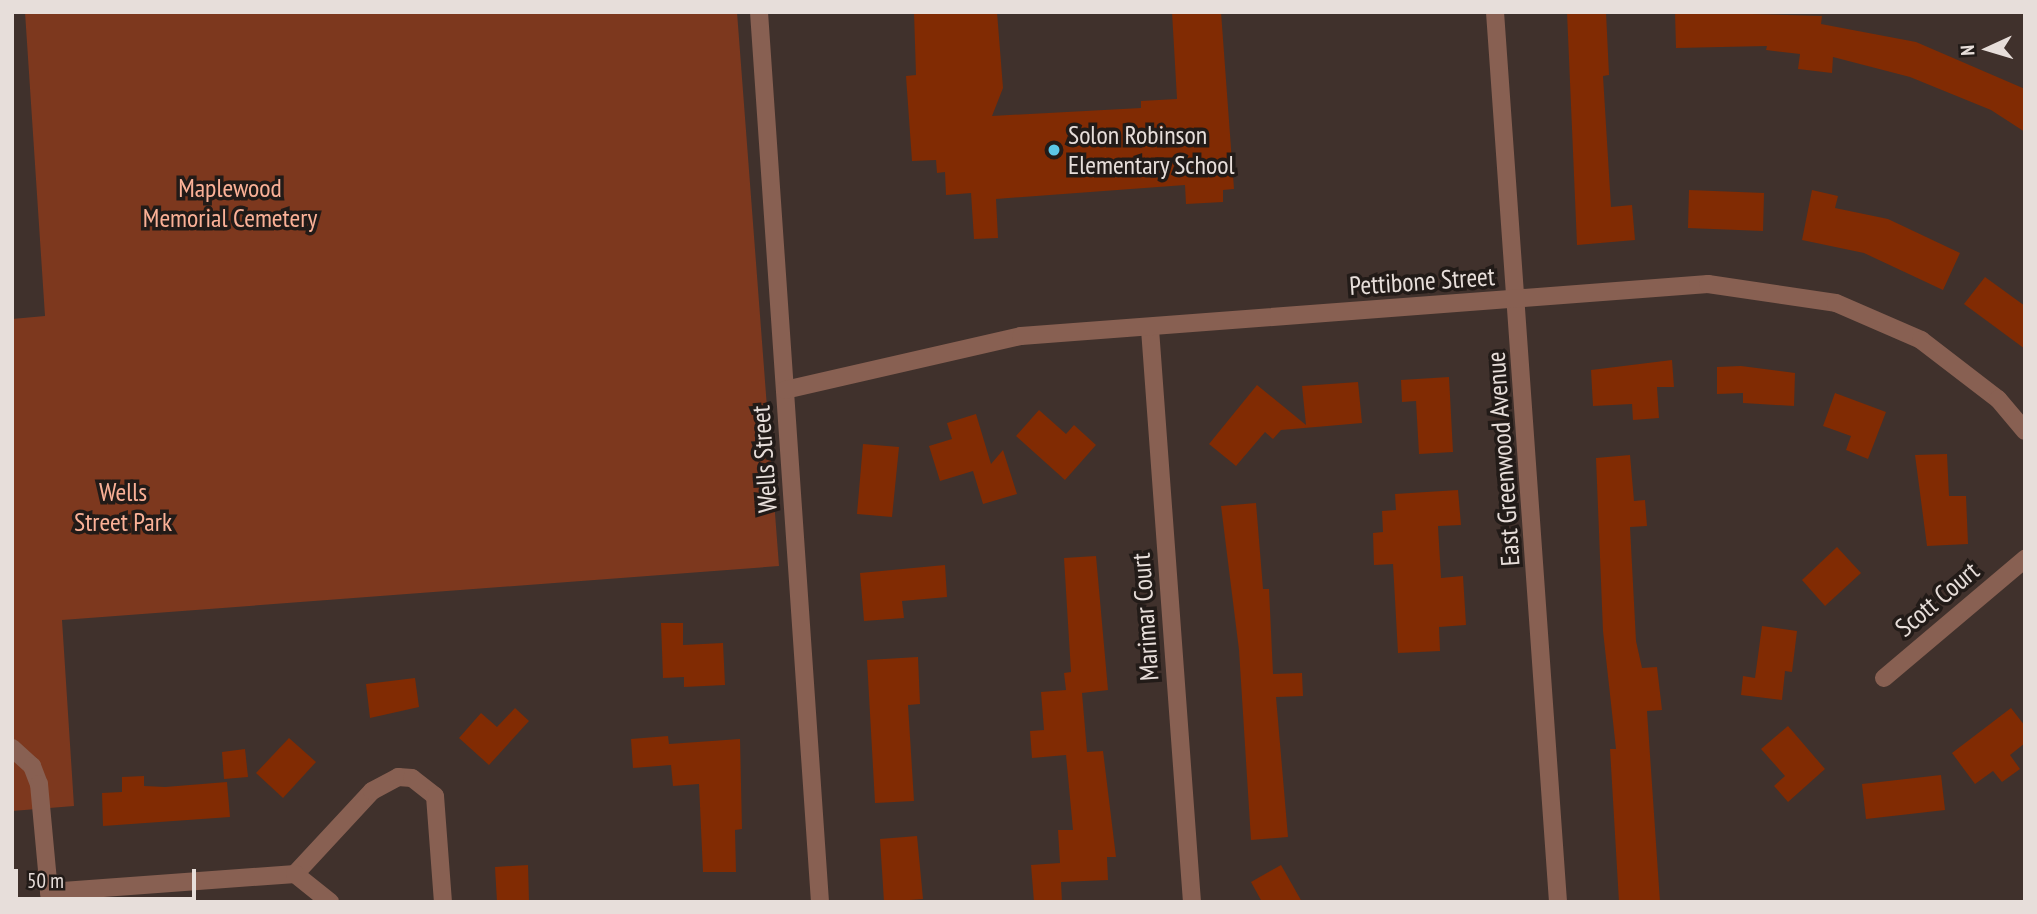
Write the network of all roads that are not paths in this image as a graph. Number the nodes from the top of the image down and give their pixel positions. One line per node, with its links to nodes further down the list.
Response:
1 (759, 12): 5 (street, Wells Street)
2 (1495, 12): 3 (street, East Greenwood Avenue)
3 (1518, 300): 4 (street, Pettibone Street); 6 (street, Pettibone Street); 16 (street, East Greenwood Avenue)
4 (1150, 328): 5 (street, Pettibone Street); 15 (street, Marimar Court)
5 (785, 390): 14 (street, Wells Street)
6 (2025, 431)
7 (2025, 559): 8 (street, Scott Court)
8 (1884, 678)
9 (12, 748): 11 (street)
10 (295, 874): 11 (street); 12 (street); 13 (street)
11 (49, 897)
12 (330, 902)
13 (443, 902)
14 (820, 902)
15 (1192, 902)
16 (1558, 902)

